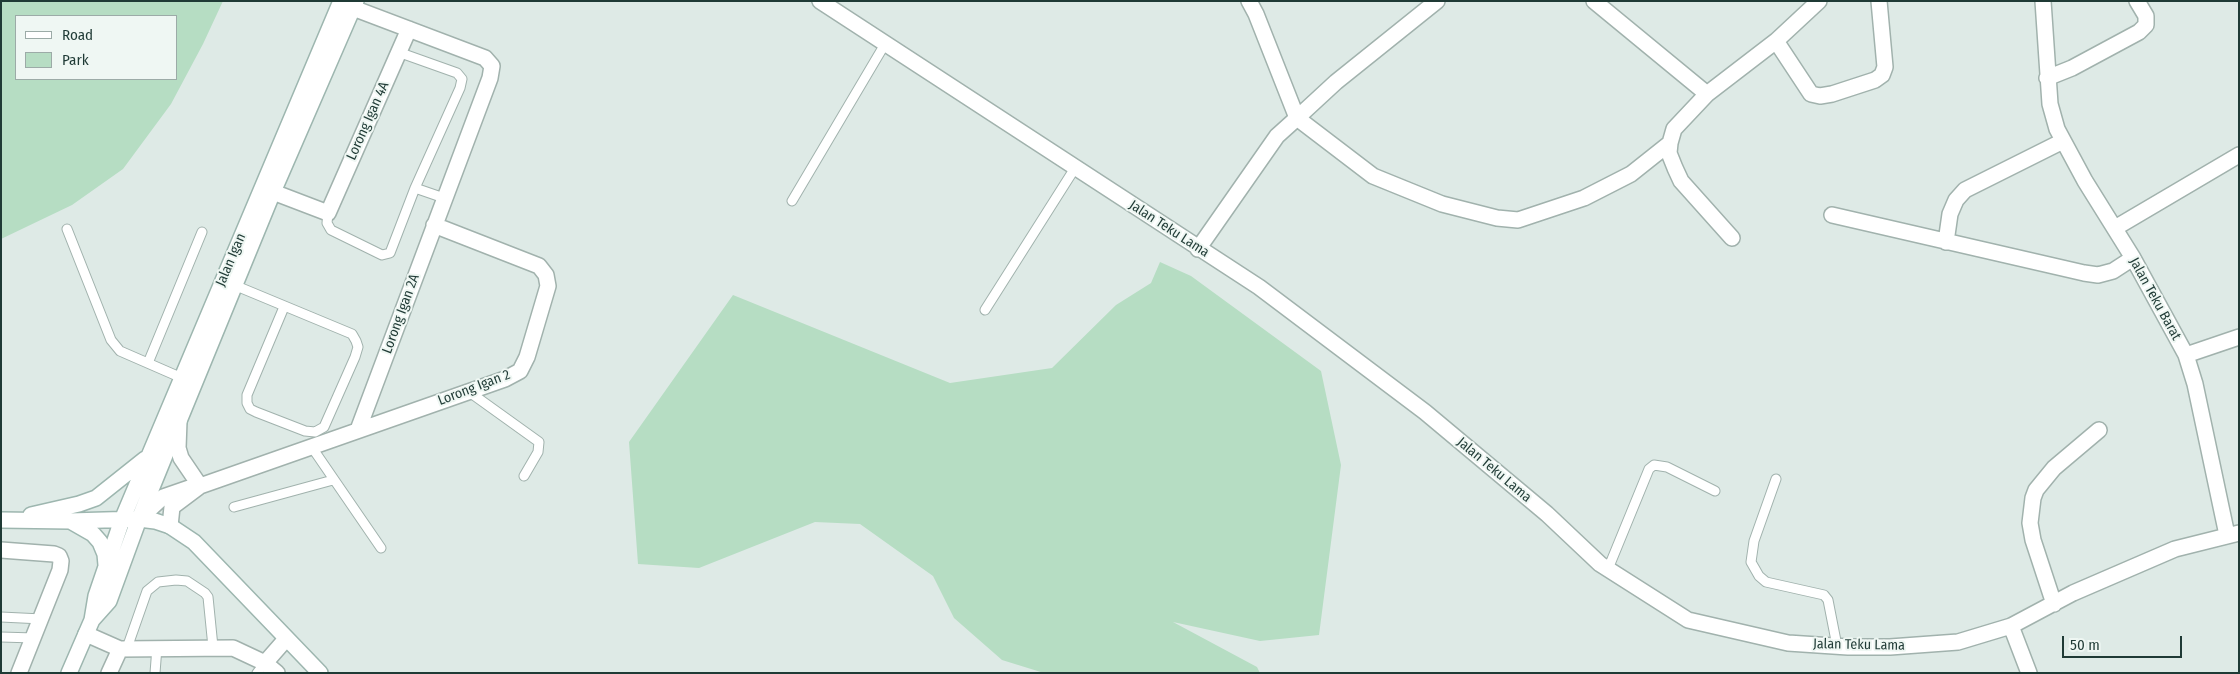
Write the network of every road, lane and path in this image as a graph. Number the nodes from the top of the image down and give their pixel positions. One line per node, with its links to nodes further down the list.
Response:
1 (820, 1): 12 (street, Jalan Teku Lama)
2 (1249, 1): 16 (street)
3 (1437, 1): 16 (street)
4 (1594, 1): 15 (street)
5 (1819, 1): 11 (street)
6 (1879, 1): 11 (street)
7 (2042, 1): 14 (street, Jalan Teku Barat)
8 (2136, 1): 14 (street)
9 (350, 4): 10 (street); 22 (street, Jalan Igan); 41 (street, Jalan Igan)
10 (408, 29): 13 (street, Lorong Igan 4A); 23 (street, Lorong Igan 2A)
11 (1776, 41): 15 (street)
12 (885, 44): 20 (street, Jalan Teku Lama); 24 (lane)
13 (398, 52): 21 (lane); 25 (street, Lorong Igan 4A)
14 (2047, 78): 17 (street, Jalan Teku Barat)
15 (1707, 94): 18 (street)
16 (1297, 118): 18 (street); 33 (street)
17 (2063, 141): 28 (street, Jalan Teku Barat); 32 (street)
18 (1670, 143): 31 (street)
19 (2239, 155): 28 (street)
20 (1075, 168): 33 (street, Jalan Teku Lama); 37 (lane)
21 (415, 188): 23 (lane); 25 (lane)
22 (273, 192): 25 (street); 35 (street, Jalan Igan)
23 (444, 198): 27 (street, Lorong Igan 2A)
24 (792, 201)
25 (328, 213)
26 (1832, 215): 32 (street)
27 (434, 225): 42 (street, Lorong Igan 2); 44 (street, Lorong Igan 2A)
28 (2115, 228): 34 (street, Jalan Teku Barat)
29 (66, 229): 40 (lane)
30 (202, 232): 40 (lane)
31 (1732, 238)
32 (1946, 242): 34 (street)
33 (1198, 249): 63 (street, Jalan Teku Lama)
34 (2132, 258): 39 (street, Jalan Teku Barat)
35 (234, 285): 36 (lane); 43 (street, Jalan Igan)
36 (284, 307): 36 (lane)
37 (985, 310)
38 (2239, 337): 39 (street)
39 (2186, 355): 59 (street, Jalan Teku Barat)
40 (148, 363): 41 (lane)
41 (182, 378): 47 (street, Jalan Igan)
42 (468, 391): 44 (street, Lorong Igan 2); 48 (lane)
43 (179, 420): 51 (street); 54 (street, Jalan Igan)
44 (358, 430): 46 (street, Lorong Igan 2)
45 (2099, 430): 64 (street)
46 (311, 446): 50 (lane); 51 (street, Lorong Igan 2)
47 (150, 452): 55 (street); 56 (street, Jalan Igan)
48 (524, 476)
49 (1776, 479): 72 (lane)
50 (333, 480): 53 (lane); 60 (lane)
51 (200, 486): 54 (street); 58 (street)
52 (1715, 491): 63 (lane)
53 (234, 507)
54 (138, 519): 56 (street); 58 (street); 68 (street, Jalan Igan)
55 (6, 520): 57 (street)
56 (122, 520): 57 (street); 62 (street, Jalan Igan)
57 (70, 521): 62 (street)
58 (170, 526): 71 (street)
59 (2233, 534): 64 (street, Jalan Teku Lama)
60 (381, 548)
61 (1, 550): 66 (street)
62 (106, 567): 68 (street, Jalan Igan)
63 (1608, 569): 72 (street, Jalan Teku Lama)
64 (2054, 604): 67 (street, Jalan Teku Lama)
65 (1, 617): 66 (lane)
66 (42, 619): 70 (street)
67 (2010, 626): 72 (street, Jalan Teku Lama); 82 (street)
68 (89, 627): 74 (street); 78 (street)
69 (1, 637): 70 (lane)
70 (34, 638): 77 (street)
71 (286, 639): 76 (street); 81 (street)
72 (1836, 646)
73 (157, 647): 74 (street); 75 (street); 80 (lane)
74 (124, 648): 75 (lane); 79 (street)
75 (213, 648): 76 (street)
76 (266, 669)
77 (19, 673)
78 (69, 673)
79 (109, 673)
80 (155, 673)
81 (320, 673)
82 (2029, 673)

